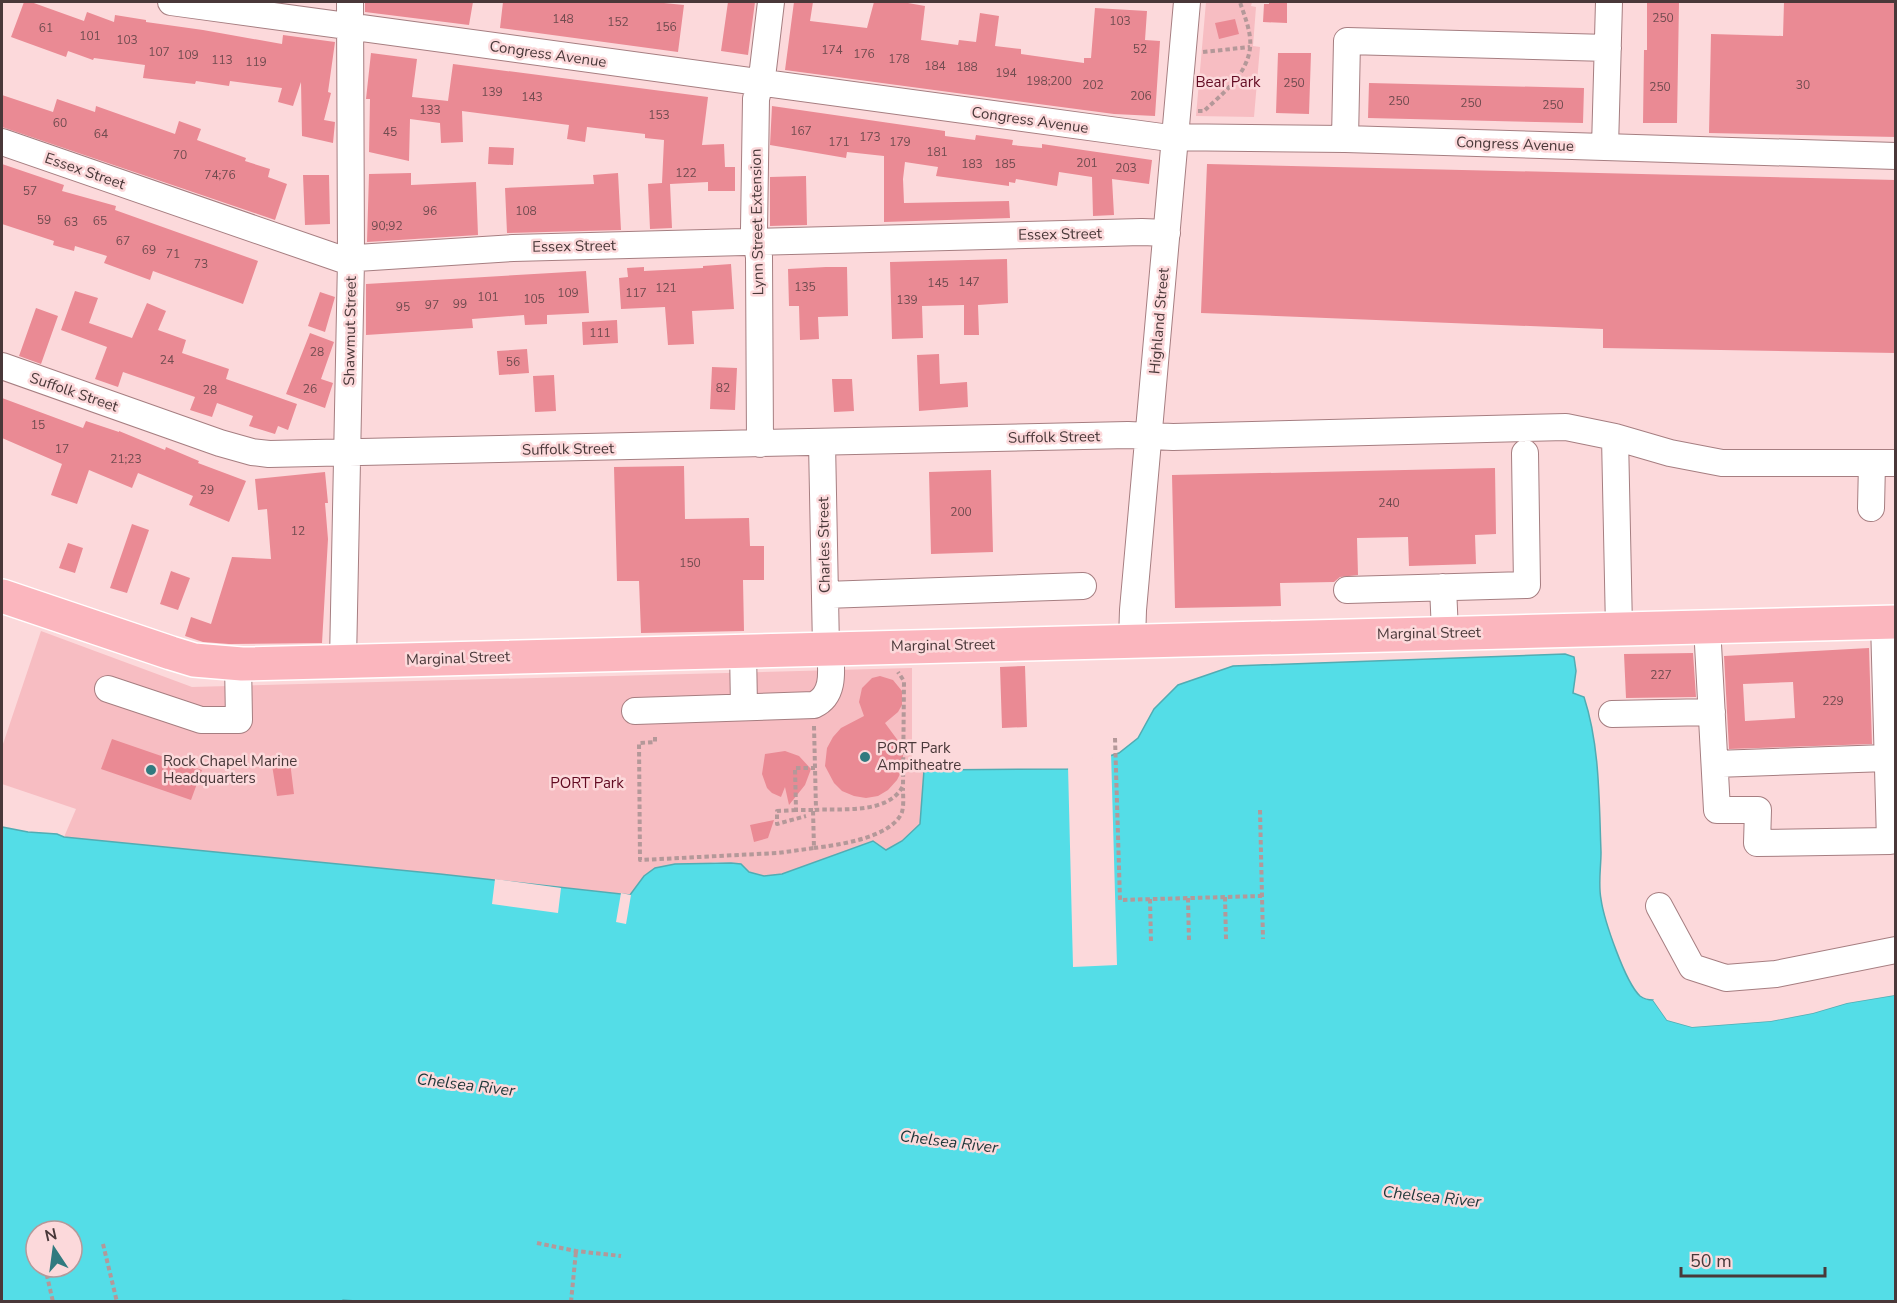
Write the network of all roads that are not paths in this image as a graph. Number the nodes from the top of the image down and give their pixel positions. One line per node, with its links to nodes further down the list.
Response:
1 (171, 2): 6 (street, Congress Avenue)
2 (350, 2): 6 (street, Shawmut Street)
3 (771, 2): 8 (street, Lynn Street Extension)
4 (1187, 2): 9 (street, Highland Street)
5 (1609, 2): 7 (street)
6 (350, 27): 8 (street, Congress Avenue); 16 (street, Shawmut Street)
7 (1608, 48): 10 (street); 12 (street)
8 (760, 83): 9 (street, Congress Avenue); 15 (street, Lynn Street Extension)
9 (1175, 138): 10 (street, Congress Avenue); 14 (street, Highland Street)
10 (1345, 138): 12 (street, Congress Avenue)
11 (2, 142): 16 (street, Essex Street)
12 (1605, 147): 13 (street, Congress Avenue)
13 (1896, 156)
14 (1167, 233): 15 (street, Essex Street); 18 (street, Highland Street)
15 (756, 242): 16 (street, Essex Street); 21 (street, Lynn Street Extension)
16 (351, 260): 23 (street, Shawmut Street)
17 (2, 366): 23 (street, Suffolk Street)
18 (1148, 436): 19 (street, Suffolk Street); 20 (street, Suffolk Street); 35 (street, Highland Street)
19 (1615, 436): 24 (street, Suffolk Street); 33 (street)
20 (822, 442): 21 (street, Suffolk Street); 29 (street, Charles Street)
21 (760, 444): 23 (street, Suffolk Street)
22 (1525, 453): 27 (street)
23 (348, 454): 38 (street, Shawmut Street)
24 (1884, 463): 25 (street)
25 (1871, 508)
26 (1083, 586): 29 (street)
27 (1443, 587): 28 (street); 34 (street)
28 (1347, 590)
29 (825, 595): 36 (street, Charles Street)
30 (2, 596): 39 (main road, Marginal Street)
31 (1890, 622): 32 (main road, Marginal Street); 45 (street)
32 (1707, 626): 33 (main road, Marginal Street); 43 (street)
33 (1619, 628): 34 (main road, Marginal Street)
34 (1445, 632): 35 (main road, Marginal Street)
35 (1132, 641): 36 (main road, Marginal Street)
36 (828, 648): 37 (main road, Marginal Street); 41 (street, Charles Street)
37 (743, 650): 38 (main road, Marginal Street); 41 (street)
38 (343, 661): 39 (main road, Marginal Street)
39 (238, 663): 40 (street)
40 (108, 689)
41 (744, 707): 42 (street)
42 (635, 711)
43 (1712, 712): 44 (street); 46 (street)
44 (1612, 714)
45 (1887, 758): 46 (street); 46 (street)
46 (1715, 764)
47 (1659, 906): 48 (street)
48 (1896, 950)

